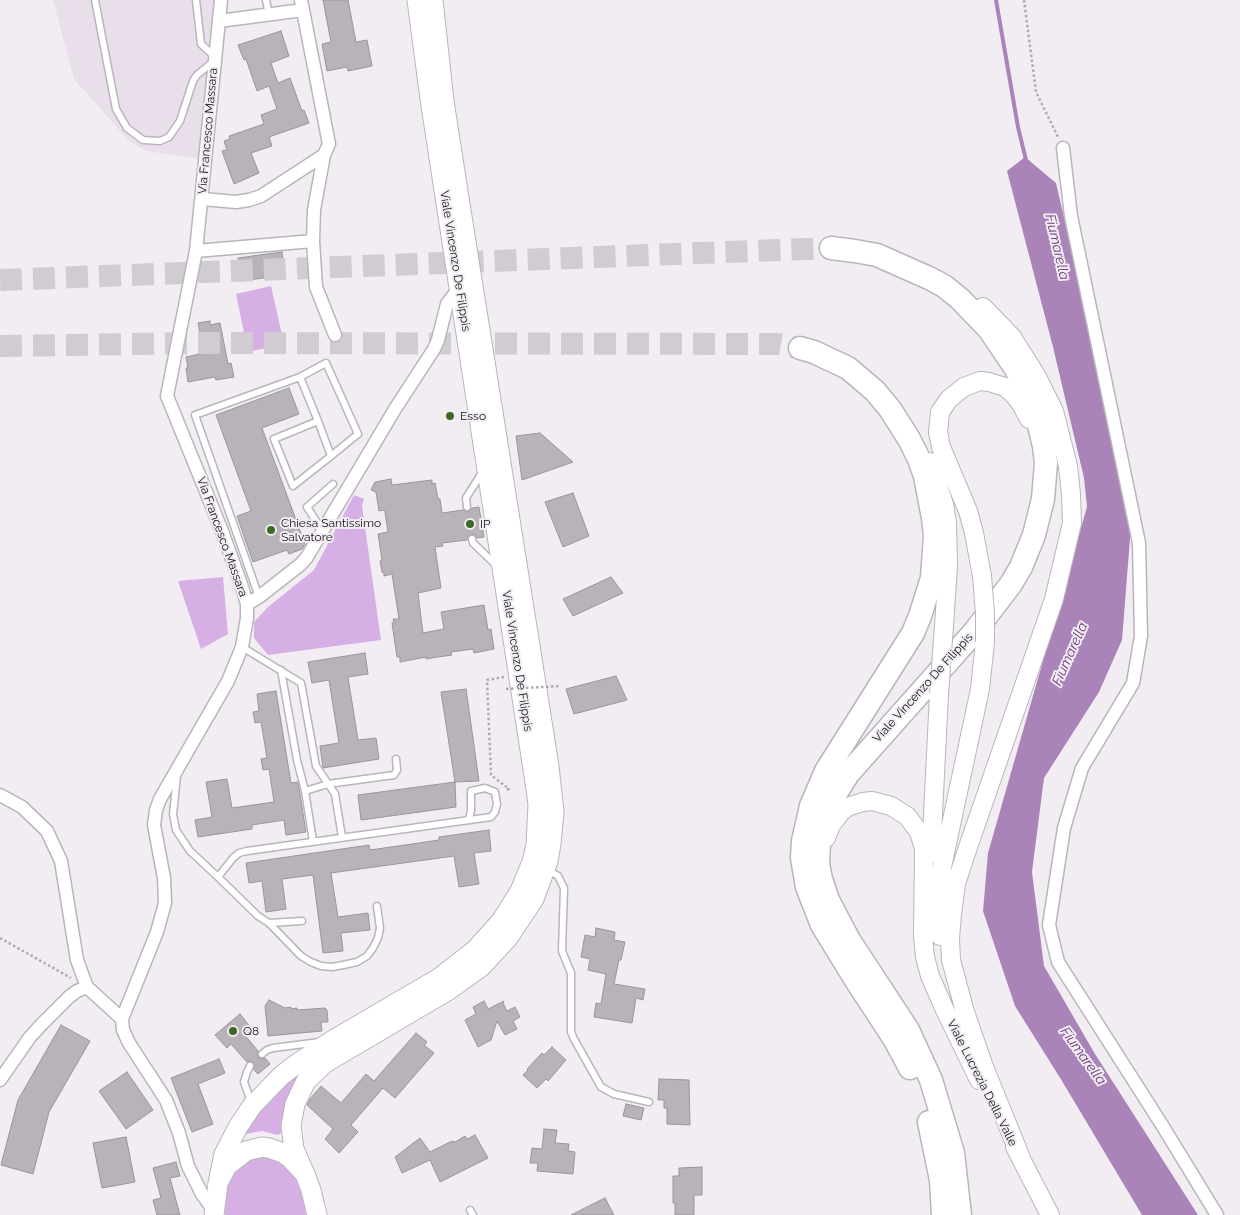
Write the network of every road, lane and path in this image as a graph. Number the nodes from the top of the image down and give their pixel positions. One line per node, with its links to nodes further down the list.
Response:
1 (95, 0): 12 (lane)
2 (196, 0): 12 (lane)
3 (221, 0): 11 (street, Via Francesco Massara)
4 (266, 0): 10 (lane)
5 (406, 0): 13 (main road)
6 (418, 0): 13 (main road, Viale Vincenzo De Filippis)
7 (433, 0): 13 (main road, Viale Vincenzo De Filippis)
8 (1024, 0): 14 (path)
9 (302, 5): 10 (street); 15 (street)
10 (269, 15): 11 (street)
11 (219, 21): 12 (street, Via Francesco Massara)
12 (215, 59): 16 (street, Via Francesco Massara)
13 (437, 100): 21 (main road, Viale Vincenzo De Filippis); 47 (main road, Viale Vincenzo De Filippis)
14 (1062, 148): 72 (street)
15 (324, 155): 16 (street); 17 (street)
16 (202, 200): 19 (street, Via Francesco Massara)
17 (313, 241): 19 (street); 22 (street)
18 (831, 248): 20 (highway, Viale Vincenzo De Filippis)
19 (196, 251): 34 (street, Via Francesco Massara)
20 (877, 255): 51 (highway, Viale Vincenzo De Filippis); 60 (main road)
21 (459, 288): 27 (main road, Viale Vincenzo De Filippis); 30 (street)
22 (335, 335)
23 (807, 350): 51 (highway, Viale Vincenzo De Filippis); 55 (main road, bridge)
24 (300, 377): 25 (lane); 26 (lane); 33 (lane)
25 (318, 421): 26 (lane); 26 (lane)
26 (331, 456)
27 (486, 466): 29 (lane); 32 (main road, Viale Vincenzo De Filippis)
28 (333, 484): 30 (lane)
29 (467, 506)
30 (325, 528): 33 (street)
31 (472, 539): 32 (lane)
32 (503, 572): 57 (main road, Viale Vincenzo De Filippis)
33 (259, 597): 34 (street)
34 (246, 604): 35 (street, Via Francesco Massara)
35 (242, 647): 36 (lane); 39 (street, Via Francesco Massara)
36 (281, 670): 40 (lane); 41 (lane)
37 (560, 686): 42 (path, bridge)
38 (396, 759): 40 (lane)
39 (178, 767): 48 (lane); 56 (street, Via Francesco Massara)
40 (328, 784): 41 (lane); 45 (lane)
41 (305, 791): 46 (lane)
42 (498, 791)
43 (0, 795): 54 (street)
44 (469, 820): 44 (lane); 45 (lane)
45 (342, 837): 46 (lane)
46 (313, 842): 48 (lane)
47 (545, 868): 62 (lane); 65 (main road, Viale Vincenzo De Filippis)
48 (218, 877): 52 (lane)
49 (377, 906): 52 (lane)
50 (302, 920): 52 (lane)
51 (830, 922): 55 (main road); 60 (main road, bridge); 69 (highway, Viale Vincenzo De Filippis); 70 (highway, Viale Vincenzo De Filippis)
52 (269, 923)
53 (0, 938): 54 (path)
54 (87, 987): 56 (street); 61 (street)
55 (944, 1008): 64 (main road, Viale Lucrezia Della Valle)
56 (122, 1019): 67 (street)
57 (333, 1040): 58 (lane); 63 (main road, Viale Vincenzo De Filippis)
58 (262, 1054)
59 (250, 1066): 63 (lane)
60 (984, 1067): 64 (main road, Viale Lucrezia Della Valle)
61 (0, 1080)
62 (649, 1102)
63 (252, 1106): 66 (main road, Viale Vincenzo De Filippis)
64 (1021, 1158): 71 (main road, Viale Lucrezia Della Valle)
65 (305, 1174): 66 (main road, Viale Vincenzo De Filippis); 68 (main road, Viale Vincenzo De Filippis)
66 (218, 1183): 67 (main road, Viale Vincenzo De Filippis)
67 (214, 1213)
68 (317, 1215)
69 (943, 1215)
70 (960, 1215)
71 (1050, 1215)
72 (1217, 1215)

